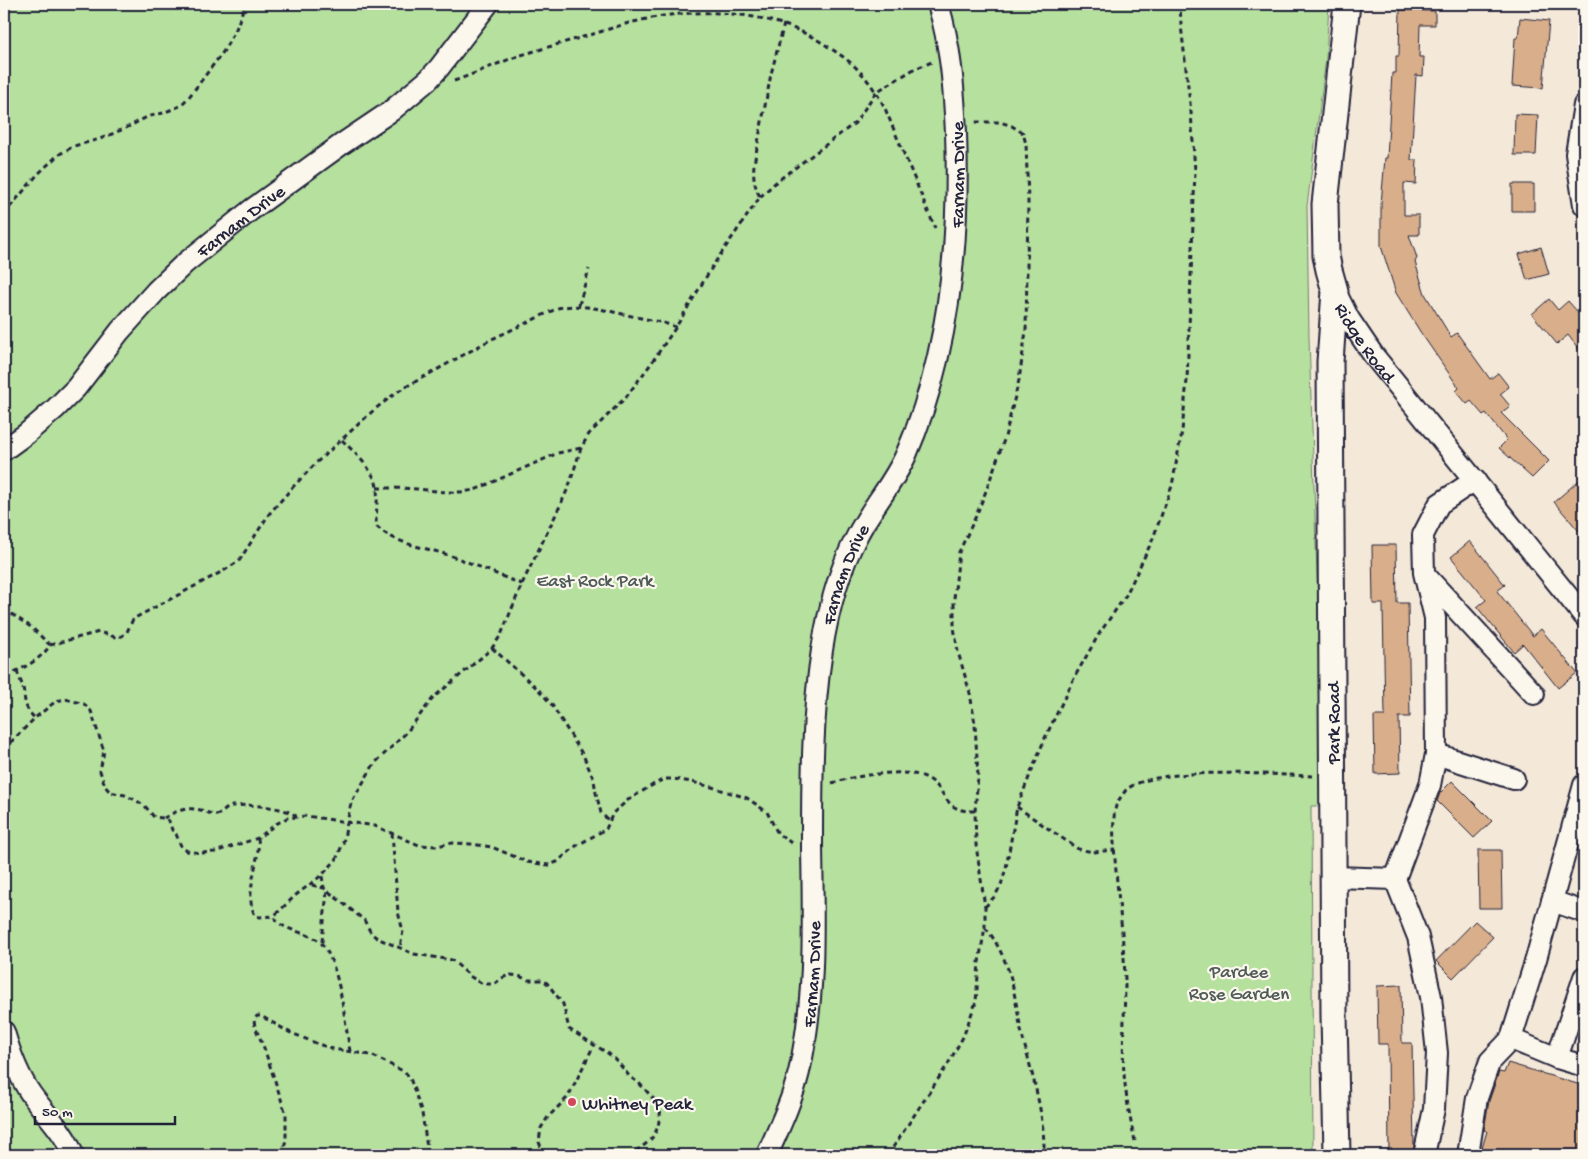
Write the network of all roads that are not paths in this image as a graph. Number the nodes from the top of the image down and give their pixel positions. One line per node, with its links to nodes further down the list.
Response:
1 (488, 4): 7 (street, Farnam Drive)
2 (938, 4): 26 (street, Farnam Drive)
3 (1347, 4): 6 (main road, Ridge Road)
4 (1584, 105): 5 (street)
5 (1584, 205)
6 (1335, 291): 8 (street, Ridge Road); 16 (main road, Park Road)
7 (4, 450)
8 (1475, 480): 9 (street); 10 (street, Ridge Road)
9 (1424, 573): 11 (street); 12 (street)
10 (1584, 616)
11 (1534, 694)
12 (1436, 754): 13 (street); 17 (street)
13 (1514, 778)
14 (1584, 785): 15 (street)
15 (1579, 827): 18 (street)
16 (1334, 877): 17 (street); 27 (main road, Park Road)
17 (1395, 879): 28 (street)
18 (1552, 901): 19 (street); 22 (street)
19 (1584, 912)
20 (1584, 977): 23 (street)
21 (4, 1032): 25 (street)
22 (1511, 1039): 23 (street); 29 (street)
23 (1557, 1058): 24 (street)
24 (1584, 1066)
25 (73, 1155)
26 (767, 1155)
27 (1337, 1155)
28 (1424, 1155)
29 (1468, 1155)

